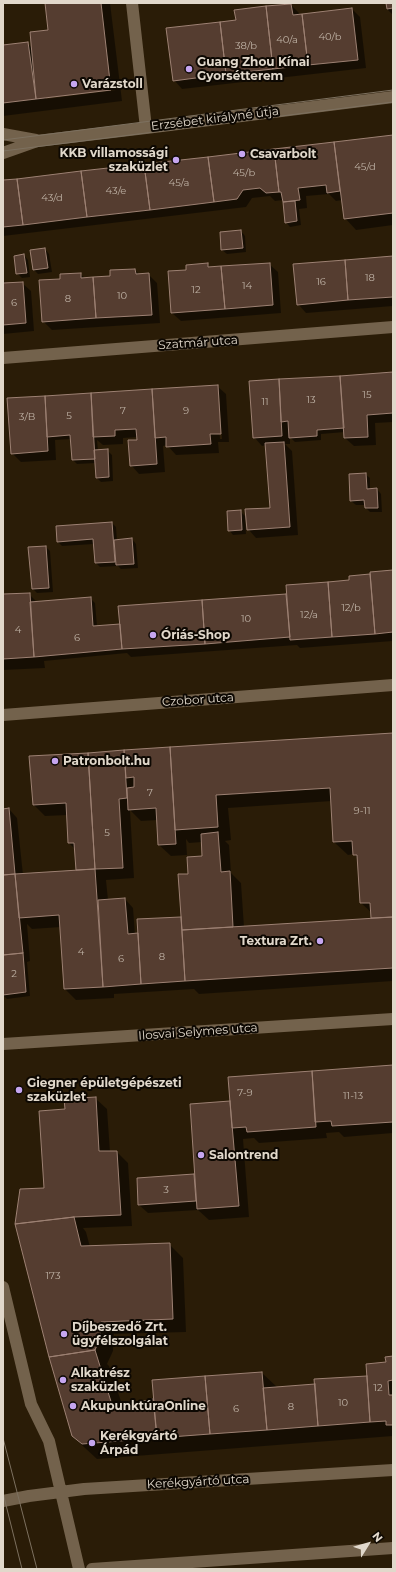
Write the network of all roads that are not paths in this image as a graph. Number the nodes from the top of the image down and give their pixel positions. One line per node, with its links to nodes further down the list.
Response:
1 (132, 3): 3 (street)
2 (393, 96): 3 (street, Erzsébet királyné útja)
3 (146, 128): 5 (street, Erzsébet királyné útja)
4 (3, 134): 5 (street, Erzsébet királyné útja)
5 (37, 141): 6 (street); 7 (street, Erzsébet királyné útja)
6 (3, 145)
7 (3, 153)
8 (393, 327): 9 (street, Szatmár utca)
9 (3, 358)
10 (393, 685): 11 (street, Czobor utca)
11 (3, 715)
12 (393, 1019): 13 (street, Ilosvai Selymes utca)
13 (3, 1044)
14 (3, 1287): 16 (street)
15 (393, 1470): 16 (street, Kerékgyártó utca)
16 (61, 1491): 17 (street, Kerékgyártó utca); 19 (street)
17 (3, 1501)
18 (393, 1548): 20 (street)
19 (79, 1569)
20 (92, 1569)

